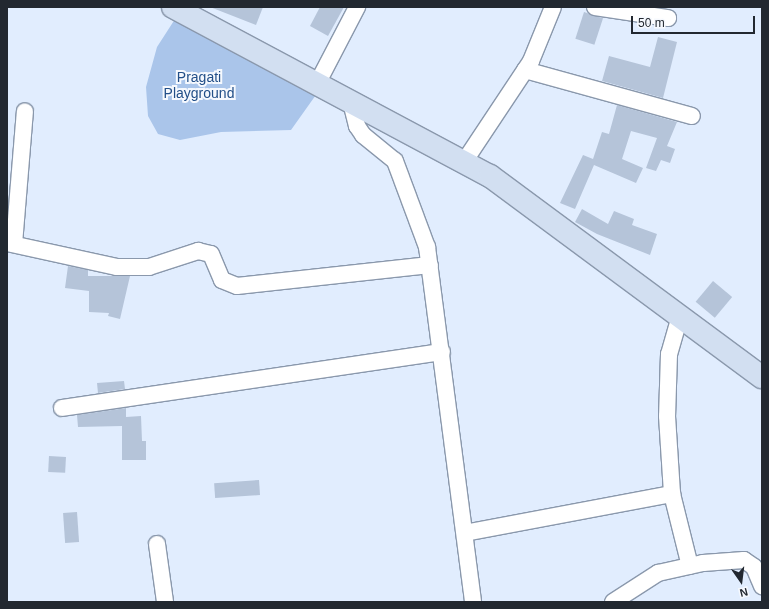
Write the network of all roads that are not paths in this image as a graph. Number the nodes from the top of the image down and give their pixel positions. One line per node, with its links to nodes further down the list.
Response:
1 (173, 7): 7 (street)
2 (357, 7): 7 (street)
3 (553, 7): 6 (street)
4 (595, 7): 5 (street)
5 (668, 18)
6 (525, 70): 10 (street); 11 (street)
7 (317, 84): 8 (street)
8 (351, 102): 11 (street); 13 (street)
9 (25, 111): 12 (street)
10 (692, 116)
11 (464, 162): 14 (street)
12 (11, 244): 13 (street)
13 (430, 265): 15 (street)
14 (680, 316): 16 (street); 18 (street)
15 (442, 352): 17 (street); 19 (street)
16 (762, 377)
17 (62, 408)
18 (672, 494): 19 (street); 21 (street)
19 (465, 533): 24 (street)
20 (157, 544): 23 (street)
21 (690, 566): 22 (street); 25 (street)
22 (762, 586)
23 (165, 602)
24 (473, 602)
25 (613, 602)

